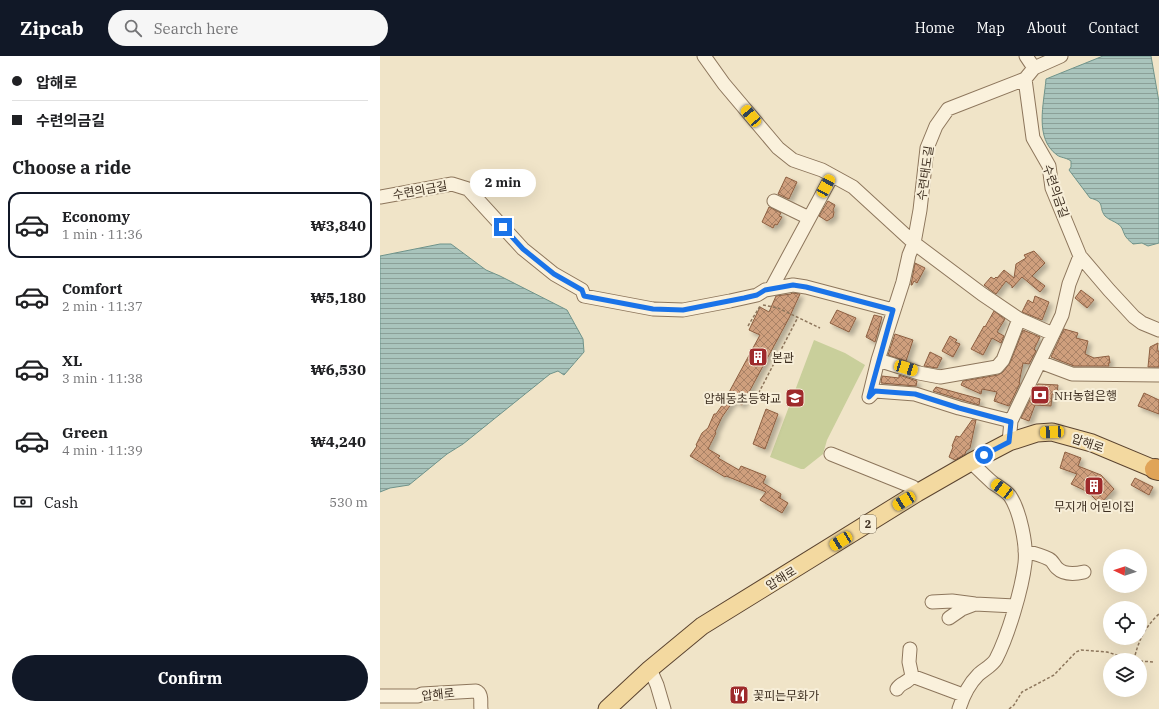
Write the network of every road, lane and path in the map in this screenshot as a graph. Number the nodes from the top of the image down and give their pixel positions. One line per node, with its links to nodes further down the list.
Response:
1 (704, 56): 6 (street)
2 (1026, 56): 4 (street)
3 (1061, 56): 4 (street, 수련태도길)
4 (1034, 68): 5 (street, 수련태도길)
5 (1025, 79): 10 (street, 수련태도길); 11 (street, 수련의금길)
6 (832, 176): 9 (street); 10 (street)
7 (380, 197): 12 (street, 수련의금길)
8 (774, 201): 9 (street)
9 (809, 218): 12 (street)
10 (914, 243): 13 (street); 15 (street)
11 (1080, 256): 18 (street, 수련의금길); 19 (street)
12 (771, 289): 13 (street, 수련의금길)
13 (893, 310): 20 (street)
14 (798, 317): 16 (path); 17 (path); 23 (path)
15 (1019, 319): 19 (street); 20 (street)
16 (748, 326)
17 (820, 328)
18 (1159, 330)
19 (1053, 334): 21 (street)
20 (878, 360): 24 (street)
21 (1040, 362): 22 (street); 24 (street)
22 (1159, 375)
23 (754, 402)
24 (1011, 422): 25 (street)
25 (1009, 442): 27 (main road, 압해로 / 2); 28 (main road, 압해로 / 2)
26 (831, 454): 29 (street)
27 (971, 462): 29 (main road, 압해로 / 2); 30 (street)
28 (1158, 470)
29 (917, 493): 42 (main road, 압해로 / 2)
30 (1025, 551): 31 (street); 34 (street)
31 (1084, 572)
32 (932, 602): 33 (street)
33 (975, 604): 34 (street); 36 (street)
34 (1015, 606): 45 (street)
35 (1159, 614): 39 (path)
36 (949, 618)
37 (910, 649): 43 (street)
38 (1110, 653): 51 (path)
39 (1136, 653)
40 (1147, 662): 41 (path)
41 (1153, 662)
42 (650, 669): 48 (main road, 압해로 / 2); 49 (street)
43 (912, 676): 44 (street); 45 (street)
44 (897, 689)
45 (963, 695): 50 (street)
46 (380, 696): 47 (street, 압해로)
47 (481, 709)
48 (607, 709)
49 (664, 709)
50 (959, 709)
51 (1008, 709)

